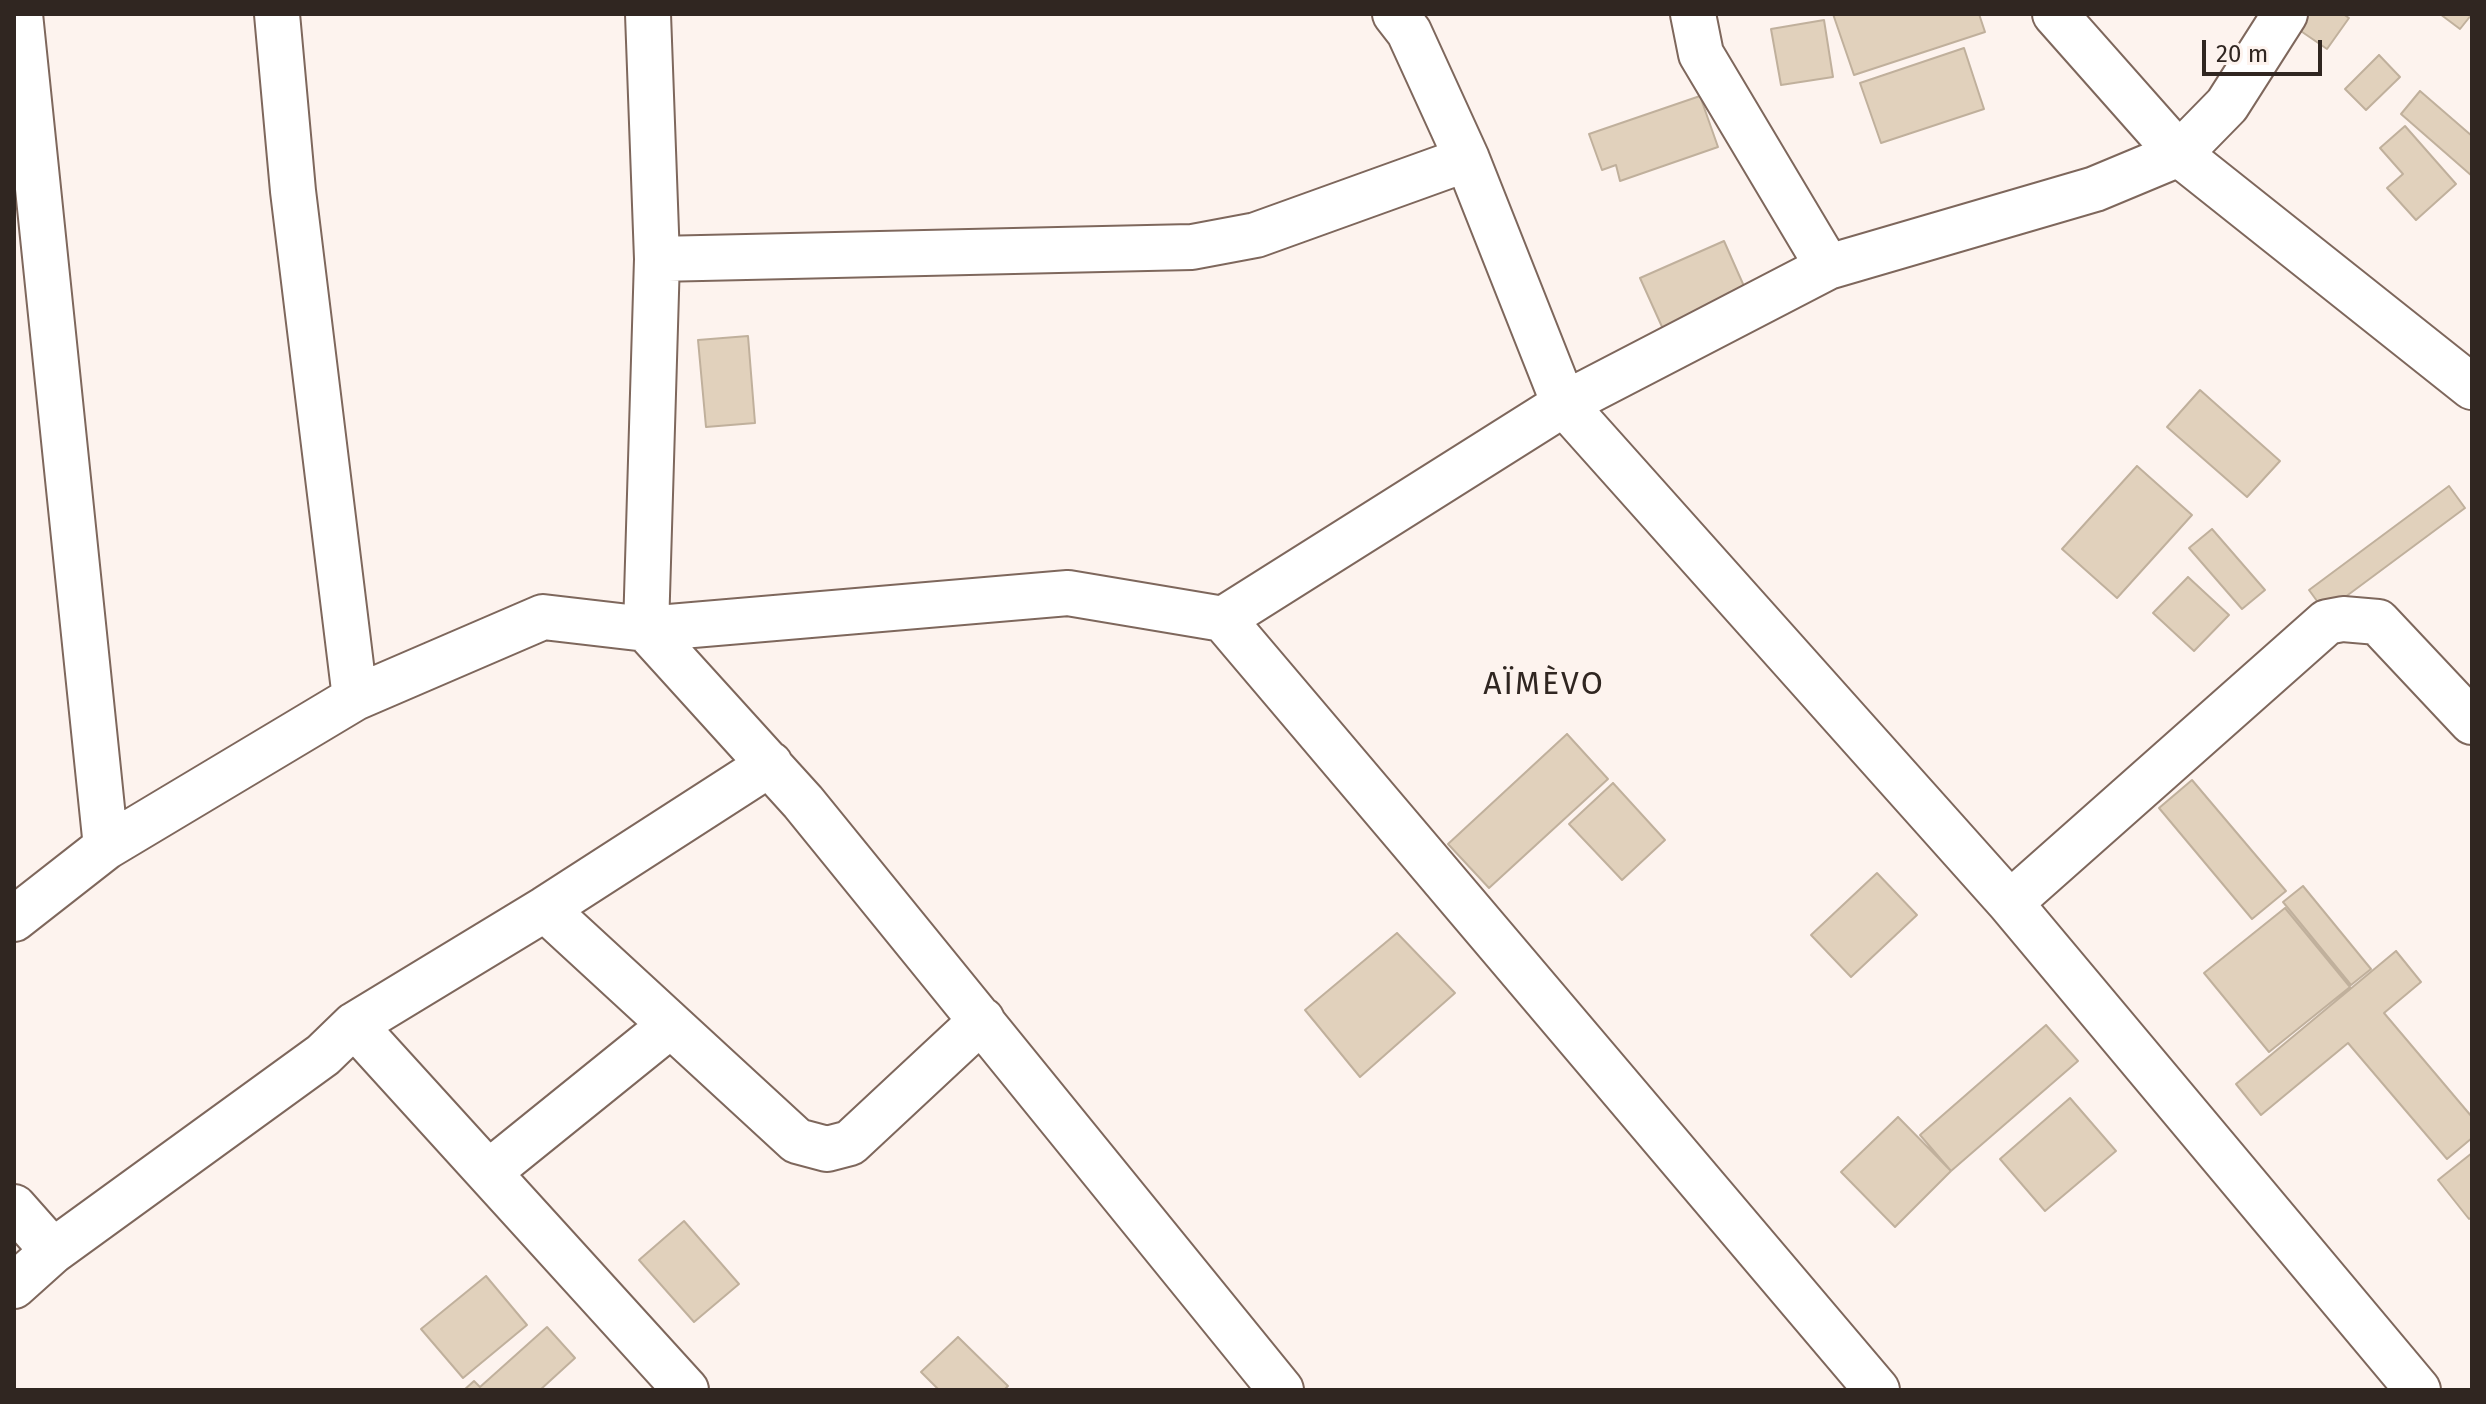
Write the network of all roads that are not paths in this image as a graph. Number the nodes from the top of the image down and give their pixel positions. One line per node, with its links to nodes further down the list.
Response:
1 (20, 14): 19 (street)
2 (277, 14): 16 (street)
3 (648, 14): 10 (street)
4 (1395, 14): 9 (street)
5 (1693, 14): 11 (street)
6 (2055, 14): 8 (street)
7 (2285, 14): 8 (street)
8 (2179, 154): 11 (street); 12 (street)
9 (1467, 159): 10 (street); 13 (street)
10 (657, 259): 15 (street)
11 (1828, 267): 13 (street)
12 (2472, 387)
13 (1564, 404): 14 (street); 20 (street)
14 (1223, 619): 15 (street); 32 (street)
15 (646, 629): 16 (street); 18 (street)
16 (355, 698): 19 (street)
17 (2472, 722): 20 (street)
18 (770, 764): 21 (street); 23 (street)
19 (106, 847): 22 (street)
20 (2010, 903): 33 (street)
21 (545, 909): 24 (street); 25 (street)
22 (14, 919)
23 (982, 1020): 25 (street); 31 (street)
24 (354, 1025): 26 (street); 28 (street)
25 (671, 1025): 26 (street)
26 (489, 1172): 30 (street)
27 (14, 1207): 28 (street)
28 (53, 1251): 29 (street)
29 (14, 1286)
30 (686, 1390)
31 (1281, 1390)
32 (1877, 1390)
33 (2418, 1390)

